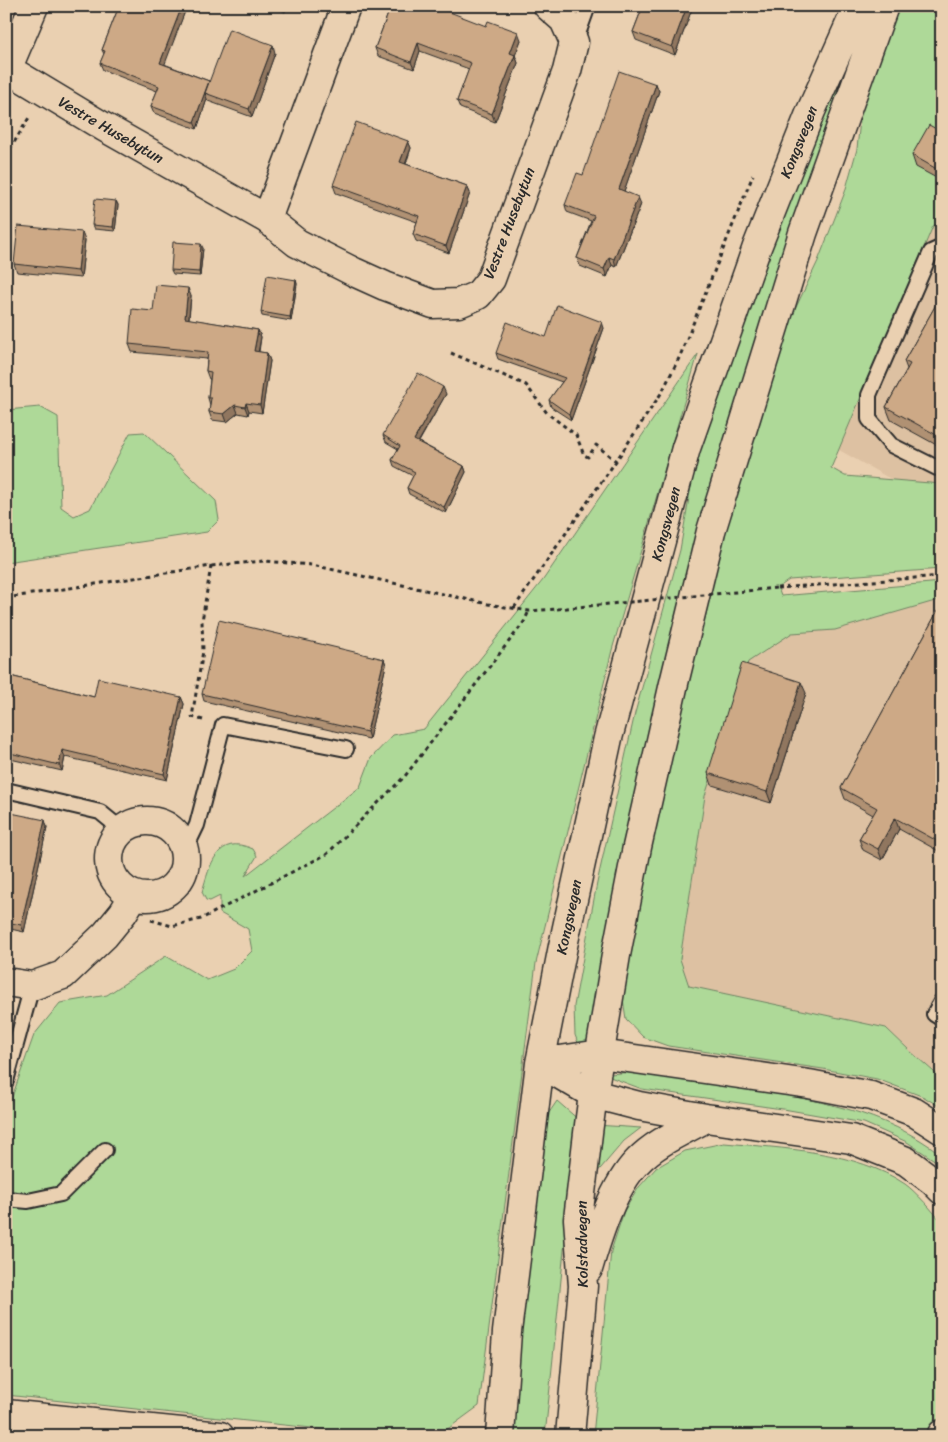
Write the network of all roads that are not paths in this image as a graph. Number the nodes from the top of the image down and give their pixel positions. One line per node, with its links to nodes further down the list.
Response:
1 (34, 6): 8 (main road)
2 (346, 6): 9 (main road)
3 (548, 6): 7 (main road)
4 (588, 6): 7 (lane, Vestre Husebytun)
5 (858, 6): 21 (main road, Kongsvegen)
6 (884, 6): 20 (main road)
7 (574, 42): 9 (main road, Vestre Husebytun)
8 (7, 70): 9 (main road, Vestre Husebytun)
9 (267, 219)
10 (942, 247): 11 (lane)
11 (942, 468)
12 (346, 749): 15 (lane)
13 (6, 790): 14 (lane)
14 (122, 830): 15 (main road); 16 (main road)
15 (185, 850): 16 (main road)
16 (129, 904): 17 (main road)
17 (19, 984): 22 (lane)
18 (942, 1000): 19 (lane)
19 (942, 1019)
20 (600, 1054): 21 (main road); 23 (main road, Kolstadvegen); 25 (main road)
21 (540, 1063): 23 (main road); 32 (main road)
22 (6, 1081)
23 (592, 1094): 24 (main road); 29 (main road, Kolstadvegen)
24 (706, 1118): 27 (main road); 29 (main road)
25 (942, 1130)
26 (105, 1150): 28 (lane)
27 (942, 1190)
28 (6, 1199)
29 (583, 1286): 33 (main road, Kolstadvegen)
30 (6, 1414): 31 (main road)
31 (220, 1436)
32 (500, 1436)
33 (570, 1436)

